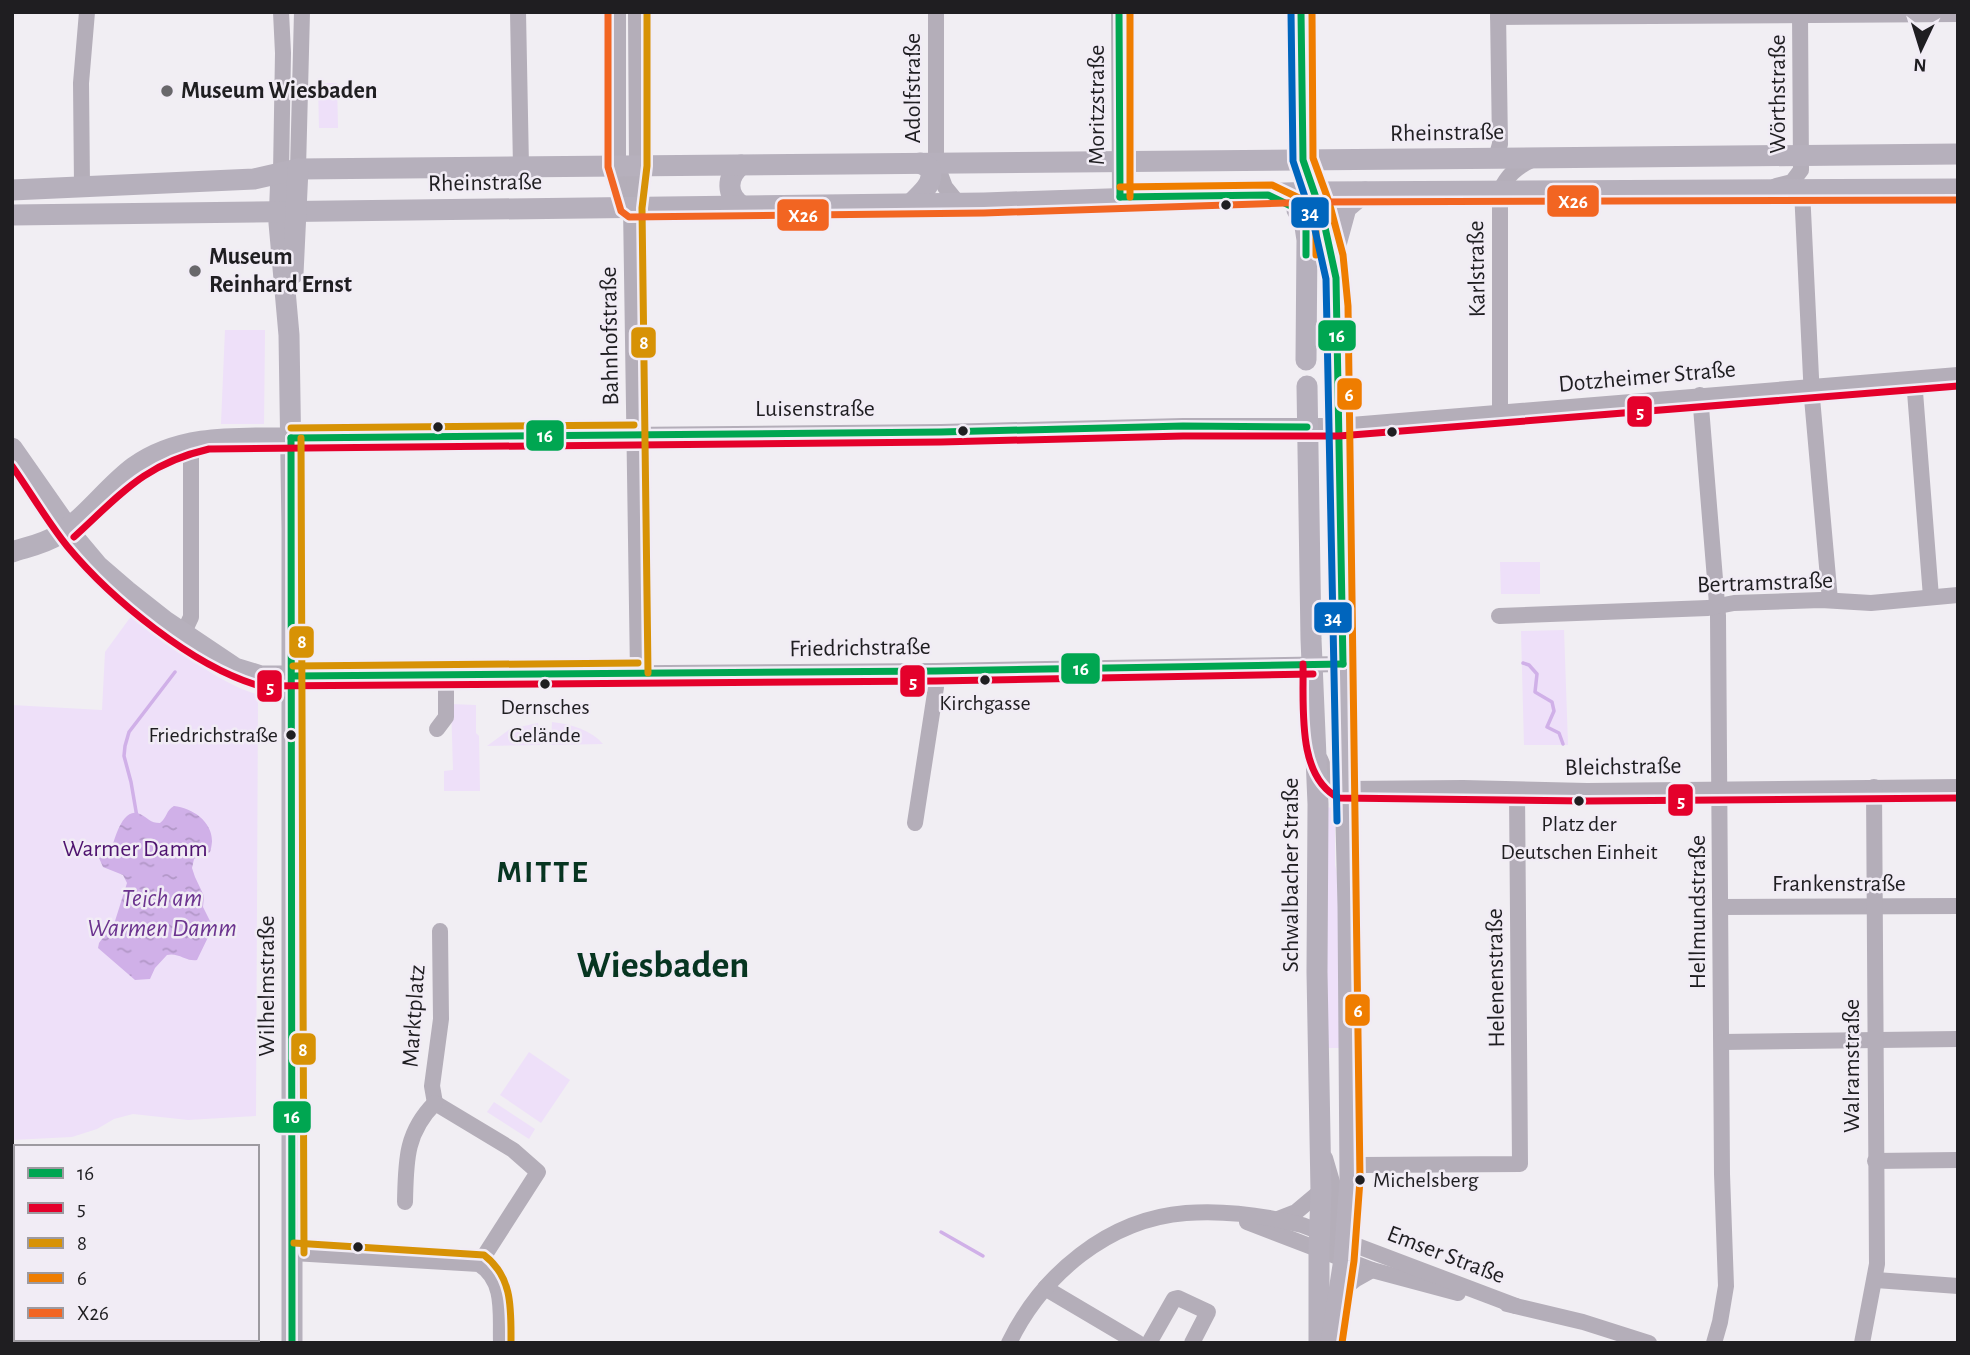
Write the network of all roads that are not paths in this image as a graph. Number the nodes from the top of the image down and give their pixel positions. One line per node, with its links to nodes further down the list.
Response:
1 (87, 12): 25 (street)
2 (281, 12): 23 (street)
3 (302, 12): 23 (street)
4 (518, 12): 22 (street)
5 (618, 12): 21 (street, Bahnhofstraße)
6 (636, 12): 21 (street, Bahnhofstraße)
7 (936, 12): 19 (street, Adolfstraße)
8 (1119, 12): 18 (street, Moritzstraße)
9 (1301, 12): 17 (street)
10 (1800, 14): 11 (street); 12 (street); 14 (street, Wörthstraße)
11 (1498, 15): 15 (street)
12 (1958, 15)
13 (1958, 154): 14 (main road, Rheinstraße)
14 (1801, 156): 16 (main road, Rheinstraße); 28 (street, Wörthstraße)
15 (1496, 158): 16 (main road, Rheinstraße); 17 (main road, Rheinstraße)
16 (1550, 158): 31 (street, Karlstraße)
17 (1303, 160): 18 (main road, Rheinstraße); 32 (main road)
18 (1120, 162): 19 (main road, Rheinstraße); 34 (street, Moritzstraße)
19 (928, 163): 20 (main road, Rheinstraße); 35 (street); 36 (main road)
20 (741, 165): 21 (main road, Rheinstraße); 37 (main road)
21 (627, 166): 22 (main road, Rheinstraße); 38 (street, Bahnhofstraße)
22 (521, 167): 23 (main road, Rheinstraße)
23 (289, 171): 24 (main road, Rheinstraße); 40 (main road, Wilhelmstraße)
24 (133, 184): 25 (main road, Rheinstraße); 41 (main road)
25 (82, 186): 27 (main road, Rheinstraße)
26 (1958, 189): 29 (main road, Rheinstraße)
27 (12, 190)
28 (1760, 190): 29 (main road, Rheinstraße); 31 (main road, Rheinstraße)
29 (1802, 190): 51 (street)
30 (1365, 191): 31 (main road, Rheinstraße); 32 (main road, Rheinstraße); 44 (main road)
31 (1500, 191): 53 (street, Karlstraße)
32 (1314, 192): 33 (main road, Rheinstraße); 43 (main road)
33 (1268, 195): 34 (main road, Rheinstraße); 39 (main road)
34 (1121, 197): 35 (main road, Rheinstraße)
35 (958, 203): 36 (main road, Rheinstraße)
36 (911, 204): 37 (main road, Rheinstraße)
37 (742, 206): 38 (main road, Rheinstraße)
38 (631, 207): 40 (main road, Rheinstraße); 56 (street, Bahnhofstraße)
39 (1297, 210): 43 (main road); 45 (main road)
40 (288, 212): 41 (main road, Rheinstraße); 57 (main road, Wilhelmstraße)
41 (133, 214): 42 (main road, Rheinstraße)
42 (12, 215)
43 (1326, 230): 44 (main road)
44 (1333, 258): 46 (main road)
45 (1306, 360)
46 (1339, 360)
47 (1958, 375): 48 (street, Dotzheimer Straße)
48 (1914, 379): 51 (street, Dotzheimer Straße); 63 (street)
49 (1339, 385): 54 (main road, Schwalbacher Straße)
50 (1307, 386): 55 (main road, Schwalbacher Straße)
51 (1812, 387): 52 (street, Dotzheimer Straße); 64 (street)
52 (1700, 396): 53 (street, Dotzheimer Straße); 65 (street, Hellmundstraße)
53 (1500, 412): 54 (street, Dotzheimer Straße)
54 (1339, 426): 55 (street, Luisenstraße); 71 (main road, Schwalbacher Straße)
55 (1307, 427): 56 (street, Luisenstraße); 70 (main road, Schwalbacher Straße)
56 (634, 435): 57 (street, Luisenstraße); 73 (street, Bahnhofstraße)
57 (291, 438): 58 (main road); 75 (main road, Wilhelmstraße)
58 (191, 443): 60 (main road); 69 (street)
59 (12, 448): 60 (main road)
60 (67, 529): 61 (main road); 69 (main road)
61 (12, 552)
62 (1958, 595): 63 (street, Bertramstraße)
63 (1931, 597): 64 (street, Bertramstraße)
64 (1830, 600): 65 (street, Bertramstraße)
65 (1717, 607): 66 (street, Bertramstraße); 81 (street, Hellmundstraße)
66 (1526, 615): 67 (street); 68 (street)
67 (1499, 616)
68 (1514, 631)
69 (183, 634): 75 (main road)
70 (1313, 664): 71 (street, Friedrichstraße); 72 (street, Friedrichstraße); 76 (main road, Schwalbacher Straße)
71 (1343, 664): 76 (main road); 82 (main road, Schwalbacher Straße)
72 (936, 671): 73 (street, Friedrichstraße); 84 (street)
73 (638, 673): 74 (street, Friedrichstraße)
74 (446, 674): 75 (street, Friedrichstraße); 77 (street)
75 (293, 676): 104 (main road, Wilhelmstraße)
76 (1315, 693): 78 (main road, Schwalbacher Straße)
77 (437, 729)
78 (1316, 747): 82 (street); 93 (main road, Schwalbacher Straße)
79 (1958, 786): 80 (street, Bleichstraße)
80 (1874, 787): 81 (street, Bleichstraße); 85 (street, Walramstraße)
81 (1720, 788): 83 (street, Bleichstraße); 87 (street, Hellmundstraße)
82 (1346, 789): 83 (street, Bleichstraße); 89 (main road, Schwalbacher Straße)
83 (1517, 791): 98 (street, Helenenstraße)
84 (915, 822)
85 (1875, 906): 86 (street, Frankenstraße); 87 (street, Frankenstraße); 90 (street, Walramstraße)
86 (1958, 906)
87 (1721, 907): 92 (street, Hellmundstraße)
88 (440, 931): 94 (street, Marktplatz)
89 (1349, 1029): 93 (main road); 98 (main road, Schwalbacher Straße)
90 (1874, 1040): 91 (street); 92 (street); 97 (street, Walramstraße)
91 (1958, 1040)
92 (1722, 1042): 121 (street, Hellmundstraße)
93 (1318, 1058): 95 (main road, Schwalbacher Straße)
94 (435, 1102): 100 (street); 105 (street)
95 (1321, 1146): 99 (main road, Schwalbacher Straße); 103 (street)
96 (1958, 1160): 97 (street)
97 (1875, 1161): 107 (street, Walramstraße)
98 (1350, 1162): 103 (main road, Schwalbacher Straße)
99 (1321, 1191): 102 (street); 103 (main road, Schwalbacher Straße)
100 (405, 1202)
101 (1222, 1213): 102 (street); 103 (street); 109 (street)
102 (1278, 1219): 103 (street)
103 (1333, 1243): 106 (street, Emser Straße); 110 (main road, Schwalbacher Straße); 111 (street, Emser Straße); 118 (main road, Schwalbacher Straße)
104 (293, 1254): 105 (street); 112 (main road, Wilhelmstraße)
105 (479, 1264): 113 (street)
106 (1372, 1270): 110 (street); 111 (street, Emser Straße)
107 (1875, 1280): 108 (street); 122 (street, Walramstraße)
108 (1958, 1286)
109 (1045, 1288): 114 (street); 115 (street)
110 (1338, 1293): 119 (main road, Schwalbacher Straße)
111 (1516, 1306): 120 (street, Emser Straße)
112 (292, 1343)
113 (501, 1343)
114 (1009, 1343)
115 (1138, 1343)
116 (1149, 1343): 117 (street)
117 (1192, 1343)
118 (1319, 1343)
119 (1331, 1343)
120 (1649, 1343)
121 (1714, 1343)
122 (1862, 1343)

